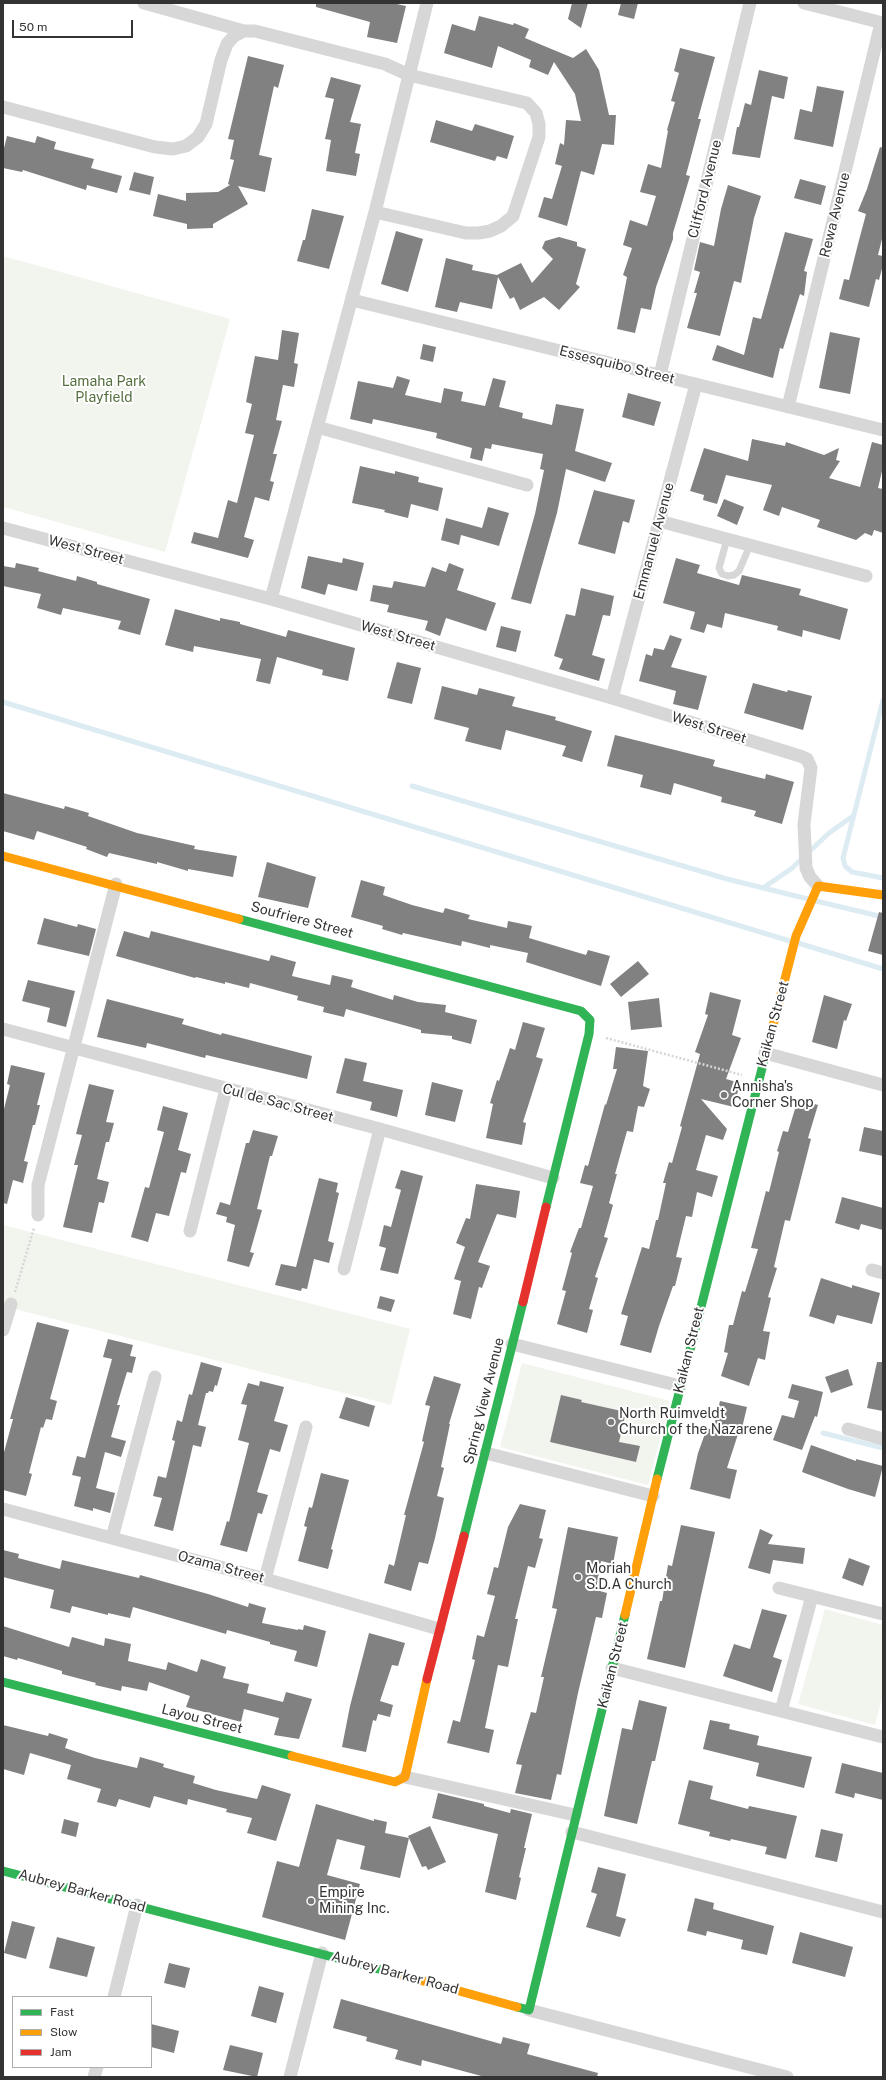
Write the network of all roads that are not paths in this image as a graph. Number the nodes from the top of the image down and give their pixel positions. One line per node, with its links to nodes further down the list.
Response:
1 (144, 3): 6 (street)
2 (427, 3): 7 (street)
3 (750, 3): 11 (street, Clifford Avenue)
4 (804, 3): 5 (street)
5 (882, 23): 13 (street, Rewa Avenue)
6 (244, 31): 7 (street); 8 (street)
7 (409, 75): 9 (street); 9 (street)
8 (3, 107)
9 (375, 212): 10 (street)
10 (352, 300): 11 (street, Essesquibo Street); 14 (street)
11 (660, 375): 12 (street, Essesquibo Street)
12 (696, 384): 13 (street, Essesquibo Street); 17 (street, Emmanuel Avenue)
13 (788, 406): 15 (street, Essesquibo Street)
14 (317, 428): 16 (street); 22 (street)
15 (883, 430)
16 (527, 485)
17 (659, 521): 19 (street); 23 (street, Emmanuel Avenue)
18 (3, 528): 22 (street, West Street)
19 (727, 539): 20 (street); 20 (lane)
20 (750, 545): 21 (street)
21 (866, 576)
22 (271, 599): 23 (street, West Street)
23 (612, 698): 26 (street, West Street)
24 (3, 856): 25 (street, Soufriere Street)
25 (116, 884): 28 (street, Soufriere Street); 30 (street)
26 (818, 886): 27 (street); 31 (street, Kaikan Street)
27 (883, 895)
28 (590, 1020): 35 (street, Spring View Avenue)
29 (3, 1029): 30 (street, Cul de Sac Street)
30 (73, 1047): 33 (street, Cul de Sac Street); 36 (street)
31 (765, 1053): 32 (street); 43 (street, Kaikan Street)
32 (883, 1085)
33 (226, 1089): 34 (street, Cul de Sac Street); 37 (street)
34 (380, 1129): 35 (street, Cul de Sac Street); 38 (street)
35 (553, 1178): 41 (street, Spring View Avenue)
36 (38, 1215)
37 (190, 1231)
38 (344, 1269)
39 (11, 1304): 40 (street)
40 (3, 1330)
41 (512, 1344): 43 (street); 47 (street, Spring View Avenue)
42 (155, 1377): 50 (street)
43 (680, 1386): 48 (street, Kaikan Street)
44 (306, 1427): 51 (street)
45 (848, 1429): 46 (street)
46 (883, 1439)
47 (486, 1453): 48 (street); 55 (street, Spring View Avenue)
48 (653, 1496): 56 (street, Kaikan Street)
49 (3, 1509): 50 (street, Ozama Street)
50 (112, 1538): 51 (street, Ozama Street)
51 (265, 1579): 55 (street, Ozama Street)
52 (779, 1588): 53 (street)
53 (812, 1596): 54 (street); 58 (street)
54 (883, 1614)
55 (439, 1629): 60 (street, Spring View Avenue)
56 (612, 1668): 58 (street); 61 (street, Kaikan Street)
57 (3, 1682): 60 (street, Layou Street)
58 (781, 1711): 59 (street)
59 (882, 1733)
60 (400, 1780): 61 (street)
61 (575, 1815): 62 (street, Kaikan Street)
62 (572, 1832): 65 (street); 68 (street, Kaikan Street)
63 (3, 1870): 64 (street, Aubrey Barker Road)
64 (137, 1905): 66 (street, Aubrey Barker Road); 67 (street)
65 (883, 1912)
66 (322, 1953): 68 (street, Aubrey Barker Road); 69 (street)
67 (114, 1996)
68 (529, 2010): 70 (street, Aubrey Barker Road)
69 (290, 2077)
70 (787, 2077)

